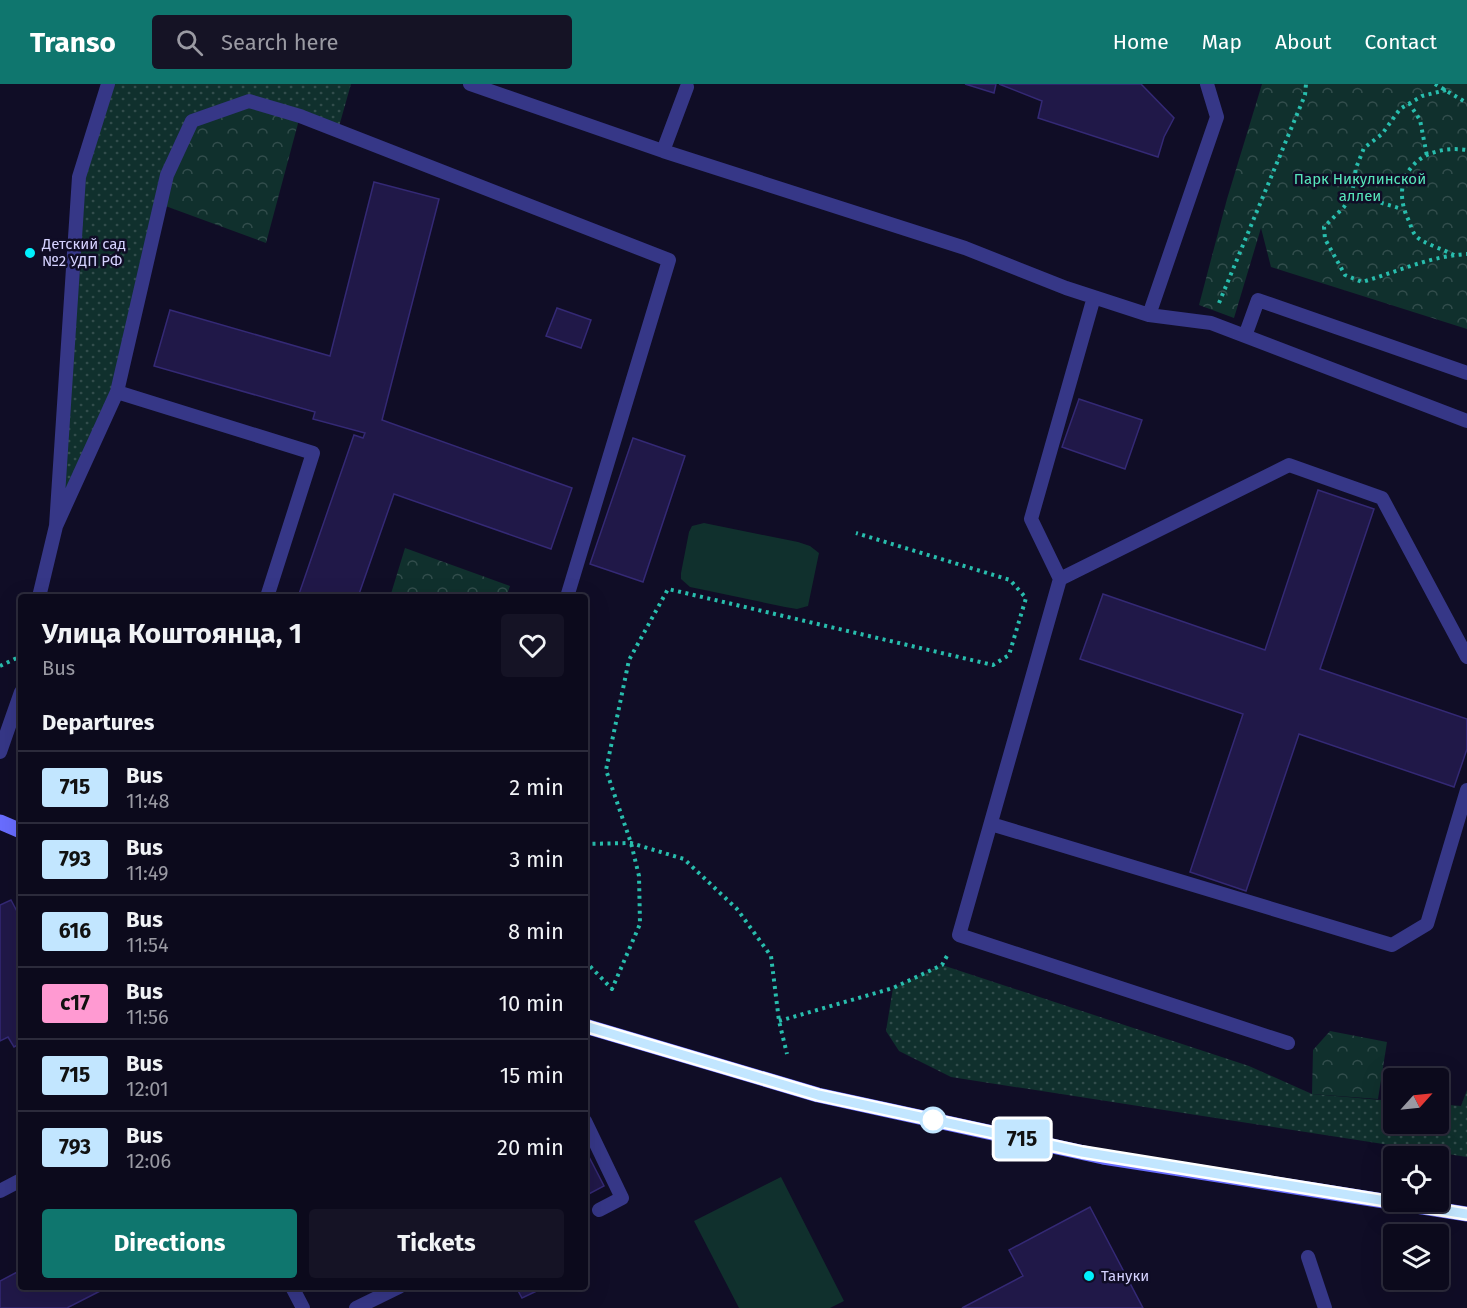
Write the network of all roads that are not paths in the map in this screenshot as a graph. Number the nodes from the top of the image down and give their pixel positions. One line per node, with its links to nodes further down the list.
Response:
1 (108, 84): 12 (lane)
2 (470, 84): 5 (lane)
3 (1207, 84): 7 (lane)
4 (687, 87): 5 (lane)
5 (663, 151): 6 (lane)
6 (1094, 297): 7 (lane); 13 (lane)
7 (1149, 315): 8 (lane)
8 (1245, 336): 9 (lane); 11 (lane)
9 (1467, 373)
10 (117, 392): 12 (lane); 15 (lane); 16 (lane)
11 (1467, 421)
12 (56, 525): 14 (lane)
13 (1060, 579): 17 (lane); 22 (lane)
14 (40, 594)
15 (268, 594)
16 (568, 594)
17 (1467, 657)
18 (18, 701): 19 (lane)
19 (0, 752)
20 (1467, 790): 22 (lane)
21 (0, 822): 23 (street)
22 (991, 824): 25 (lane)
23 (18, 830)
24 (588, 1028): 30 (street)
25 (1288, 1043)
26 (588, 1127): 29 (lane)
27 (18, 1182): 28 (lane)
28 (0, 1191)
29 (599, 1210)
30 (1467, 1214)
31 (1308, 1257): 36 (lane)
32 (294, 1290): 34 (lane)
33 (393, 1290): 35 (lane)
34 (303, 1308)
35 (356, 1308)
36 (1325, 1308)

